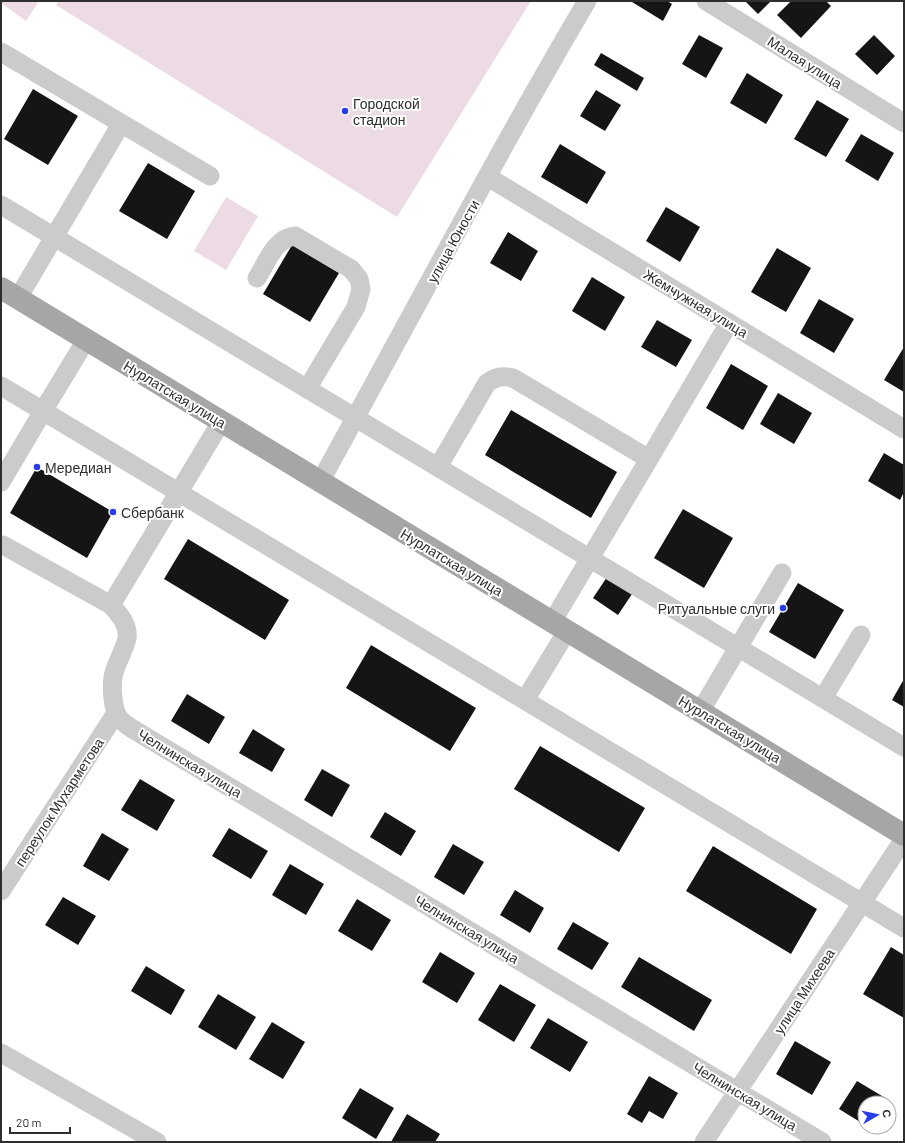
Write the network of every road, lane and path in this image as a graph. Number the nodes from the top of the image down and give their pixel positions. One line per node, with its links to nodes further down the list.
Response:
1 (587, 1): 7 (street, улица Юности)
2 (706, 1): 4 (street, Малая улица)
3 (1, 52): 5 (street)
4 (904, 123)
5 (121, 124): 6 (street); 9 (street)
6 (210, 176)
7 (488, 177): 12 (street, Жемчужная улица); 17 (street, улица Юности)
8 (1, 205): 9 (street)
9 (54, 237): 11 (street); 15 (street)
10 (258, 278): 15 (street)
11 (9, 293): 13 (main road, Нурлатская улица)
12 (729, 323): 19 (street, Жемчужная улица); 20 (street)
13 (86, 340): 16 (street); 18 (main road, Нурлатская улица)
14 (1, 386): 16 (street)
15 (307, 389): 17 (street)
16 (43, 411): 22 (street); 24 (street)
17 (355, 418): 21 (street); 23 (street, улица Юности)
18 (221, 422): 23 (main road, Нурлатская улица); 24 (street)
19 (904, 429)
20 (649, 459): 21 (street); 26 (street)
21 (438, 467): 26 (street)
22 (1, 482)
23 (320, 482): 29 (main road, Нурлатская улица)
24 (178, 492): 28 (street); 33 (street)
25 (3, 545): 28 (street)
26 (590, 559): 29 (street); 31 (street)
27 (782, 573): 31 (street)
28 (111, 605): 35 (street)
29 (560, 627): 33 (street); 34 (main road, Нурлатская улица)
30 (861, 635): 32 (street)
31 (738, 647): 32 (street); 34 (street)
32 (823, 698): 36 (street)
33 (525, 700): 40 (street)
34 (700, 712): 37 (main road, Нурлатская улица)
35 (116, 713): 39 (street, переулок Мухарметова); 43 (street, Челнинская улица)
36 (904, 747)
37 (904, 835)
38 (904, 839): 40 (street, улица Михеева)
39 (1, 891)
40 (862, 903): 41 (street); 43 (street, улица Михеева)
41 (904, 928)
42 (1, 1053): 44 (street)
43 (737, 1091): 45 (street, улица Михеева); 46 (street, Челнинская улица)
44 (157, 1142)
45 (704, 1142)
46 (822, 1142)

